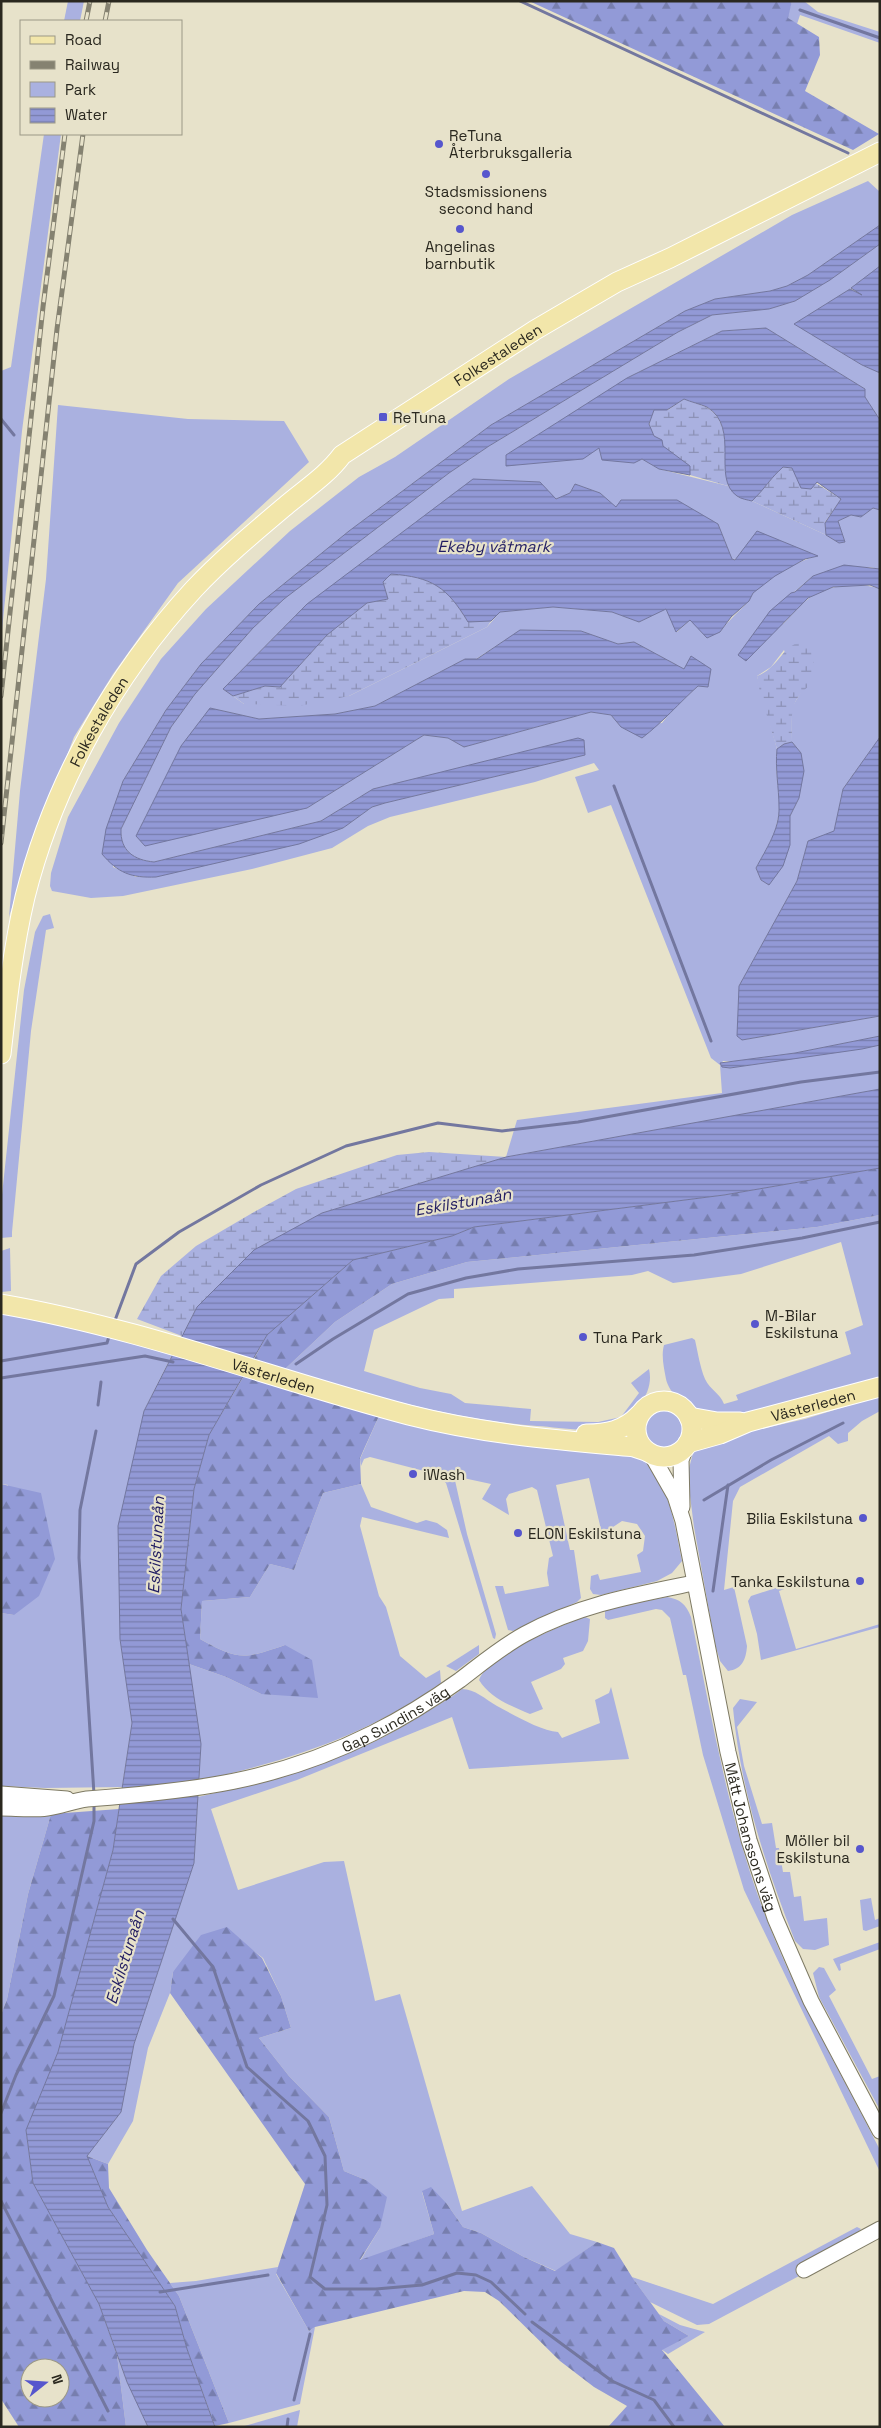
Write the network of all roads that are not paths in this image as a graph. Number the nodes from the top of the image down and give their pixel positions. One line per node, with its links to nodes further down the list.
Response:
1 (880, 152): 2 (main road, Folkestaleden)
2 (1, 1054)
3 (1, 1304): 8 (main road, Västerleden)
4 (880, 1388): 7 (main road, Västerleden)
5 (639, 1416): 6 (main road); 8 (main road, Västerleden); 10 (main road)
6 (689, 1417): 7 (main road, Västerleden); 9 (main road)
7 (748, 1422): 9 (main road, Västerleden)
8 (548, 1437): 10 (main road, Västerleden)
9 (687, 1445): 10 (main road); 11 (street, Mått Johanssons väg)
10 (648, 1453): 11 (street, Mått Johanssons väg)
11 (683, 1521): 12 (street, Mått Johanssons väg)
12 (694, 1583): 14 (street, Gap Sundins väg); 16 (street, Mått Johanssons väg)
13 (1, 1794): 14 (street, Gap Sundins väg)
14 (82, 1800): 15 (street, Gap Sundins väg)
15 (1, 1808)
16 (880, 2131)
17 (880, 2229): 18 (street)
18 (804, 2270)

